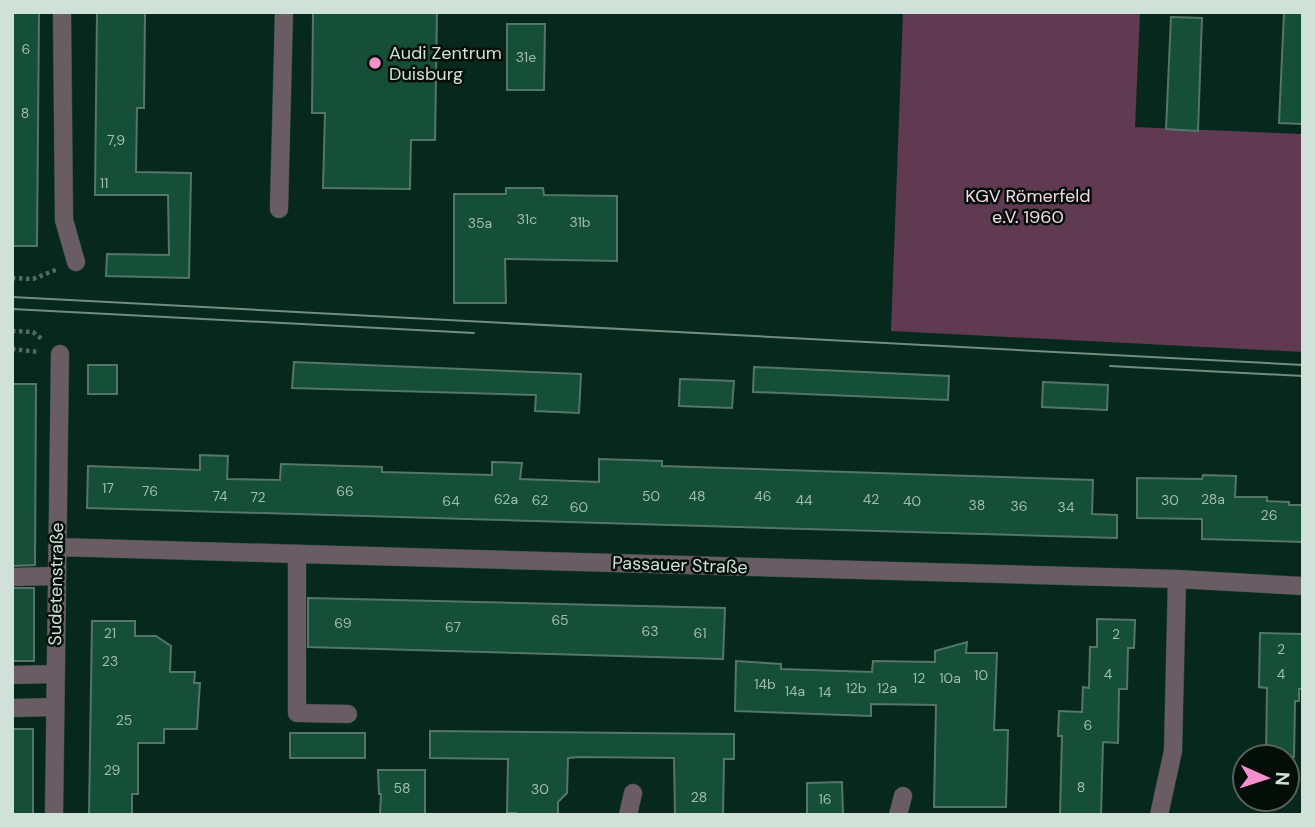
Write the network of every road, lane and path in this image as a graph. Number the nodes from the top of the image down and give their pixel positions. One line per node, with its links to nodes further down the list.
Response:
1 (62, 12): 4 (street)
2 (284, 12): 3 (street)
3 (279, 209)
4 (76, 262)
5 (12, 278): 6 (path)
6 (33, 279)
7 (12, 331): 8 (path)
8 (33, 332)
9 (60, 354): 10 (street, Sudetenstraße)
10 (57, 547): 11 (street, Passauer Straße); 12 (street, Sudetenstraße)
11 (297, 554): 14 (street, Passauer Straße); 20 (street)
12 (57, 576): 13 (street); 16 (street, Sudetenstraße)
13 (12, 577)
14 (1177, 579): 15 (street, Passauer Straße); 26 (street)
15 (1303, 586)
16 (55, 674): 17 (street); 18 (street, Sudetenstraße)
17 (12, 676)
18 (55, 707): 19 (street); 23 (street, Sudetenstraße)
19 (12, 708)
20 (348, 714)
21 (633, 793): 24 (street)
22 (903, 796): 25 (street)
23 (54, 815)
24 (628, 815)
25 (898, 815)
26 (1159, 815)

